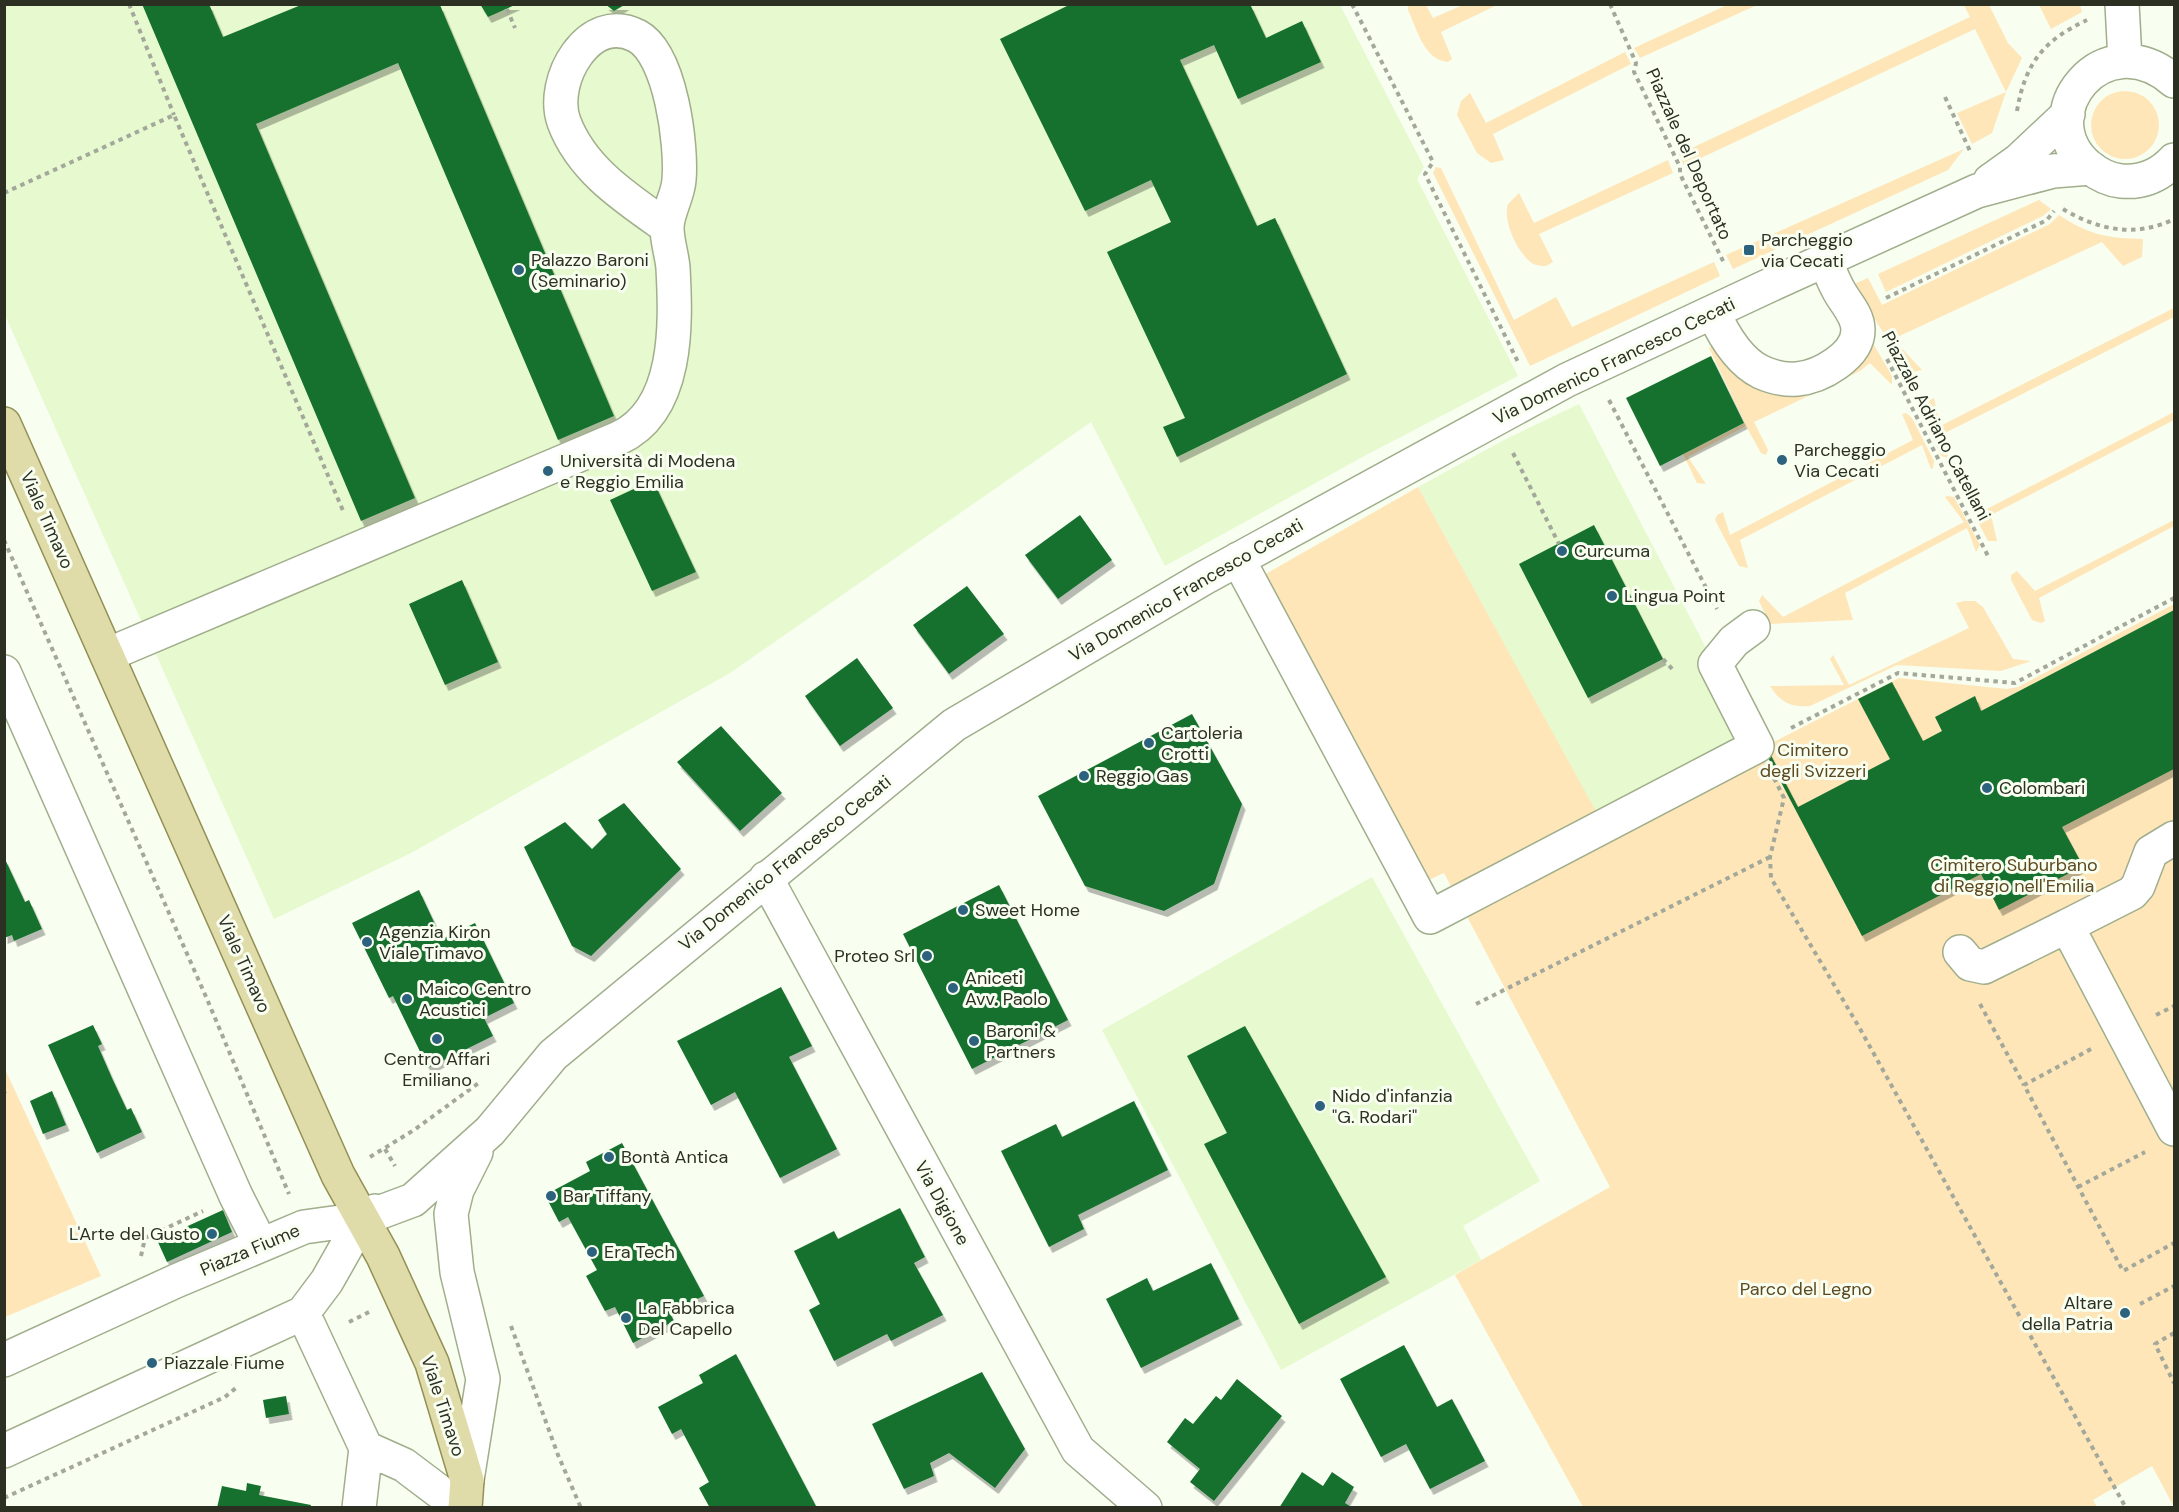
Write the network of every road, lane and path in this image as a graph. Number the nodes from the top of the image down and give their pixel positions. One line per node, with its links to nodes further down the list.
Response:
1 (129, 4): 11 (path)
2 (1352, 4): 24 (path)
3 (1610, 4): 20 (path, Piazzale del Deportato)
4 (2122, 4): 7 (street)
5 (507, 9): 6 (path)
6 (515, 28)
7 (2125, 60): 8 (street); 10 (street)
8 (2170, 75)
9 (1945, 97): 12 (path)
10 (2068, 114): 14 (street); 15 (street)
11 (174, 115): 16 (path); 30 (path)
12 (1972, 156)
13 (2175, 160): 14 (street)
14 (2091, 168): 15 (street)
15 (1977, 191): 19 (street, Via Domenico Francesco Cecati)
16 (4, 193)
17 (2175, 219): 21 (path)
18 (667, 227): 18 (street); 30 (street)
19 (1825, 260): 22 (street, Via Domenico Francesco Cecati); 23 (street)
20 (1728, 272)
21 (1881, 291)
22 (1713, 312): 23 (street); 32 (street, Via Domenico Francesco Cecati)
23 (1858, 328): 31 (path, Piazzale Adriano Catellani)
24 (1522, 369)
25 (1605, 393): 34 (path)
26 (4, 424): 35 (main road, Viale Timavo)
27 (1511, 449): 29 (path)
28 (4, 540): 53 (path)
29 (1559, 544)
30 (358, 547): 35 (street)
31 (1988, 555)
32 (1238, 559): 39 (street); 42 (street, Via Domenico Francesco Cecati)
33 (2175, 598): 39 (path)
34 (1743, 634): 39 (street)
35 (107, 655): 52 (main road, Viale Timavo)
36 (1663, 659): 37 (path)
37 (1674, 671)
38 (4, 672): 55 (street)
39 (1757, 746): 41 (path)
40 (2175, 838): 43 (street)
41 (1770, 857): 46 (path); 69 (path)
42 (766, 878): 49 (street, Via Domenico Francesco Cecati); 68 (street, Via Digione)
43 (2067, 926): 44 (street); 47 (street)
44 (1960, 952)
45 (1976, 997): 48 (path)
46 (1476, 1004)
47 (2124, 1032): 48 (path); 50 (street)
48 (2024, 1085): 51 (path)
49 (490, 1131): 52 (street, Via Domenico Francesco Cecati); 65 (street)
50 (2165, 1138): 51 (path)
51 (2078, 1187): 54 (path)
52 (362, 1219): 53 (street, Piazza Fiume); 58 (street); 65 (main road, Viale Timavo)
53 (304, 1227): 55 (street, Piazza Fiume)
54 (2175, 1243)
55 (261, 1245): 61 (street, Piazza Fiume)
56 (2175, 1286): 57 (path)
57 (2140, 1304)
58 (303, 1313): 63 (street); 64 (street)
59 (510, 1324): 67 (path)
60 (2175, 1333): 62 (path)
61 (4, 1360)
62 (2175, 1383)
63 (366, 1448): 65 (street); 66 (street)
64 (4, 1451)
65 (465, 1498)
66 (359, 1508)
67 (581, 1508)
68 (1145, 1508)
69 (2126, 1508)

